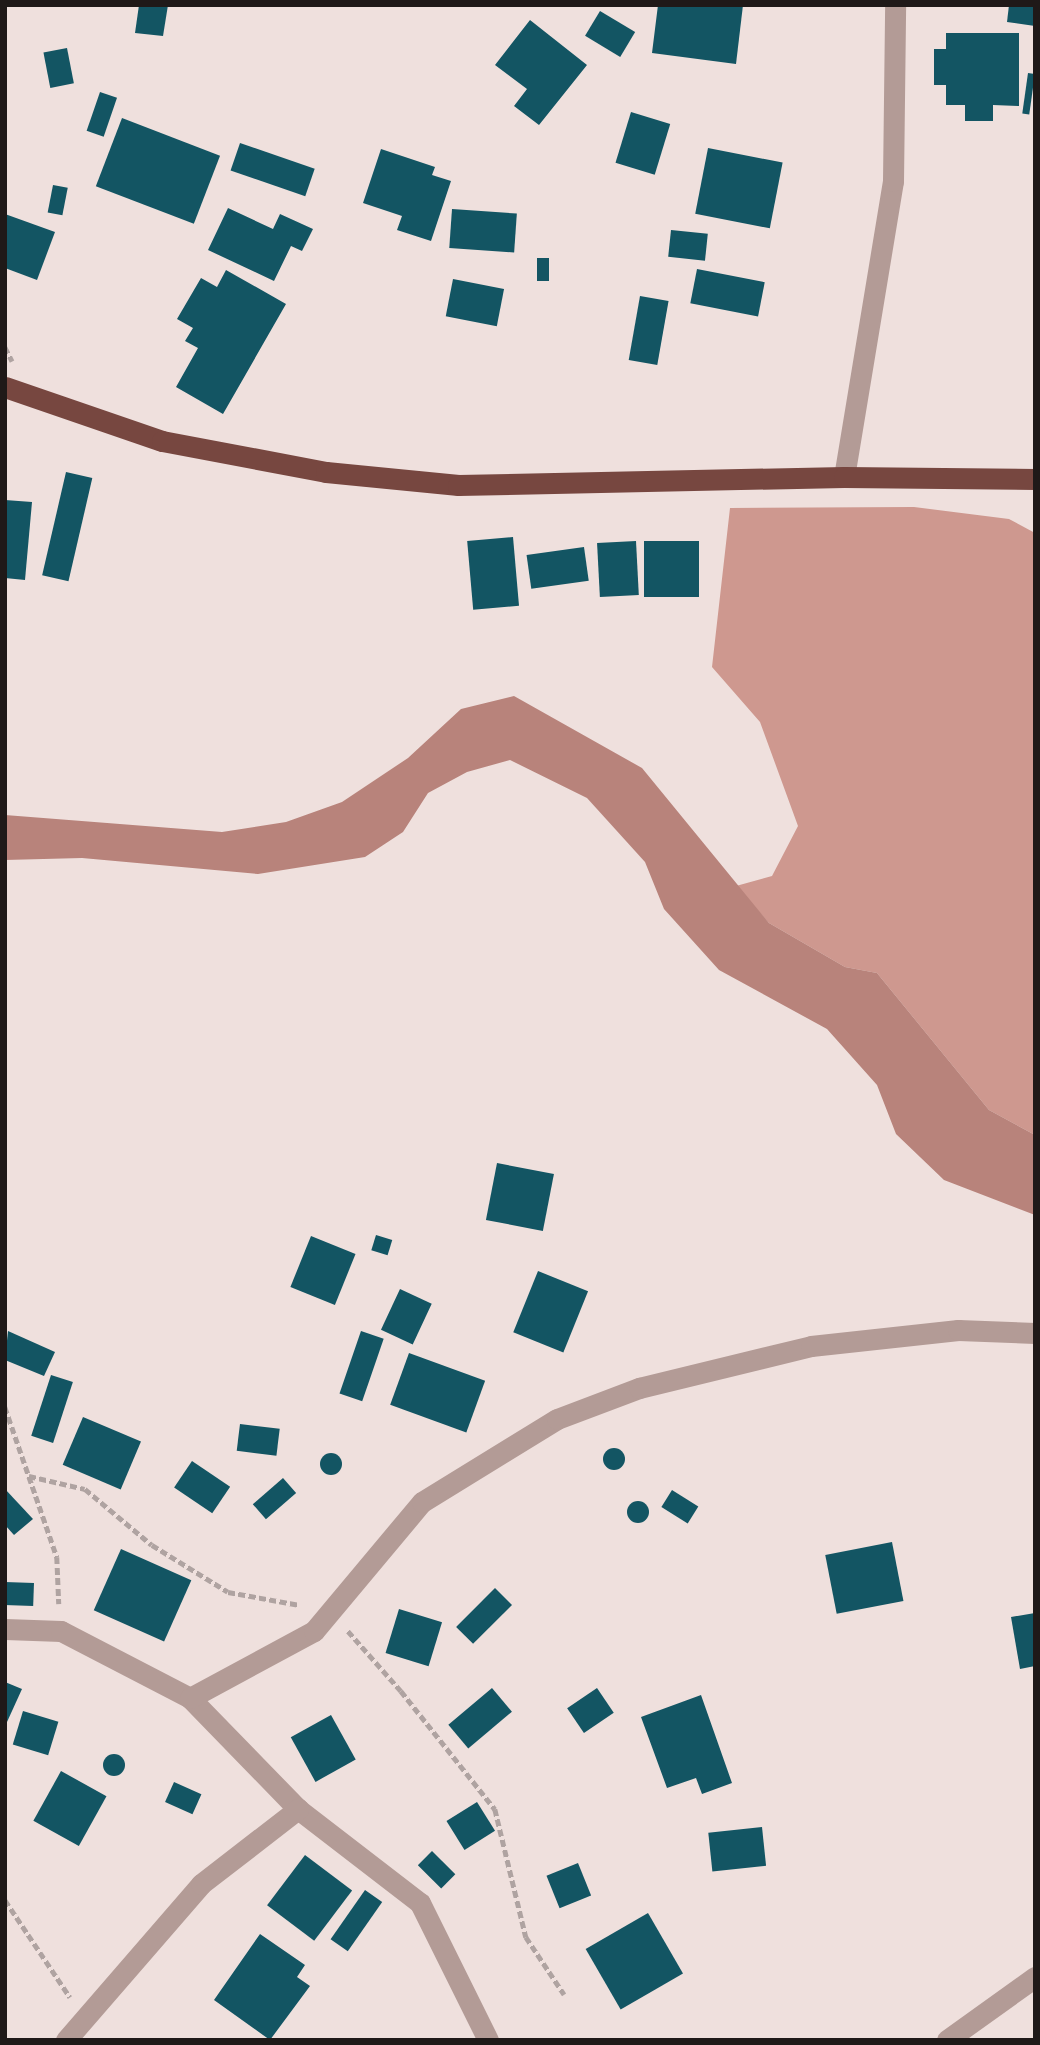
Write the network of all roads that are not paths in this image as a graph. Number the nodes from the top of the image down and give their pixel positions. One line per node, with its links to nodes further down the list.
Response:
1 (895, 5): 3 (street)
2 (5, 387): 3 (highway)
3 (844, 477): 4 (highway)
4 (1035, 479)
5 (1035, 1333): 7 (street)
6 (5, 1629): 7 (street)
7 (190, 1698): 8 (street)
8 (298, 1809): 10 (street); 11 (street)
9 (1035, 1977): 12 (street)
10 (66, 2040)
11 (488, 2040)
12 (947, 2040)

